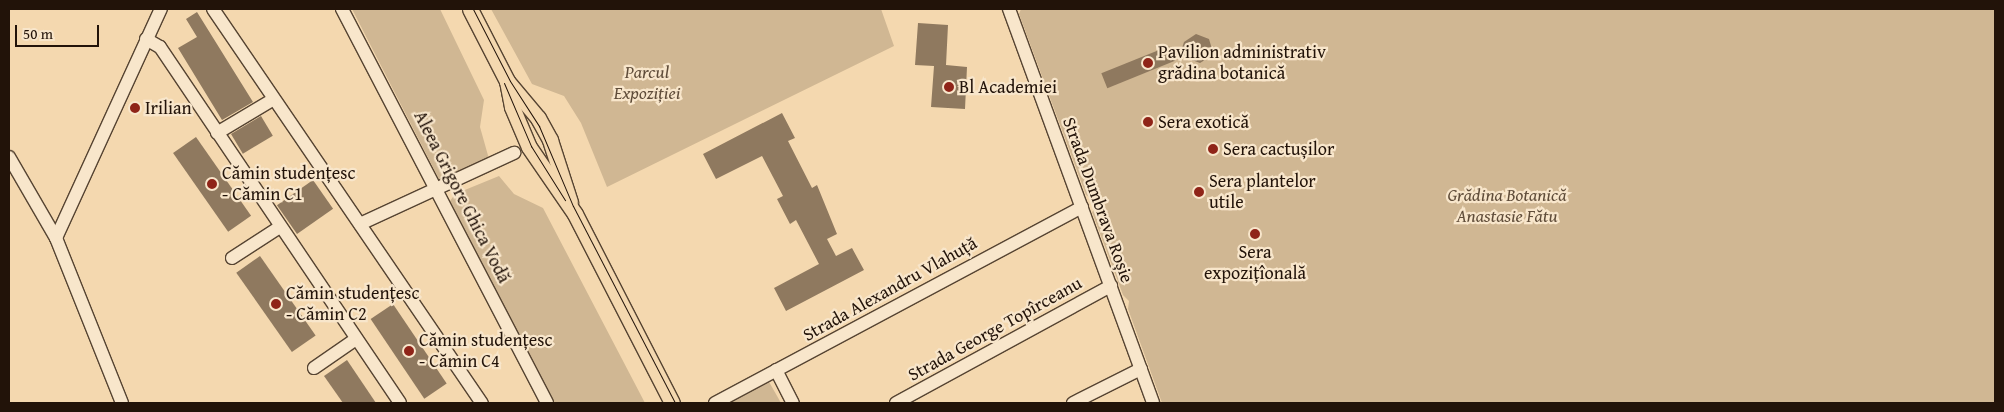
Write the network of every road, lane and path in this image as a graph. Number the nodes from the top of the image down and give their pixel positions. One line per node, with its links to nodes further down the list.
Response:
1 (161, 9): 6 (street)
2 (213, 9): 8 (street)
3 (342, 9): 12 (street, Aleea Grigore Ghica Vodă)
4 (470, 9): 7 (main road)
5 (1009, 9): 13 (street, Strada Dumbrava Roșie)
6 (146, 39): 9 (street); 17 (street)
7 (507, 81): 14 (main road); 14 (main road)
8 (274, 99): 9 (street); 15 (street)
9 (217, 133): 16 (street)
10 (514, 153): 12 (street)
11 (9, 157): 17 (street)
12 (439, 190): 15 (street); 27 (street, Aleea Grigore Ghica Vodă)
13 (1082, 207): 19 (street, Strada Dumbrava Roșie); 23 (street, Strada Alexandru Vlahuță)
14 (574, 214): 28 (main road)
15 (360, 224): 26 (street)
16 (280, 228): 18 (street); 20 (street)
17 (56, 238): 24 (street)
18 (232, 258)
19 (1111, 286): 22 (street, Strada Dumbrava Roșie); 31 (street, Strada George Topîrceanu)
20 (356, 339): 21 (street); 25 (street)
21 (314, 368)
22 (1141, 368): 32 (street); 33 (street, Strada Dumbrava Roșie)
23 (776, 370): 29 (street, Strada Alexandru Vlahuță); 30 (street)
24 (122, 403)
25 (400, 403)
26 (482, 403)
27 (547, 403)
28 (672, 403)
29 (715, 403)
30 (793, 403)
31 (896, 403)
32 (1073, 403)
33 (1154, 403)

